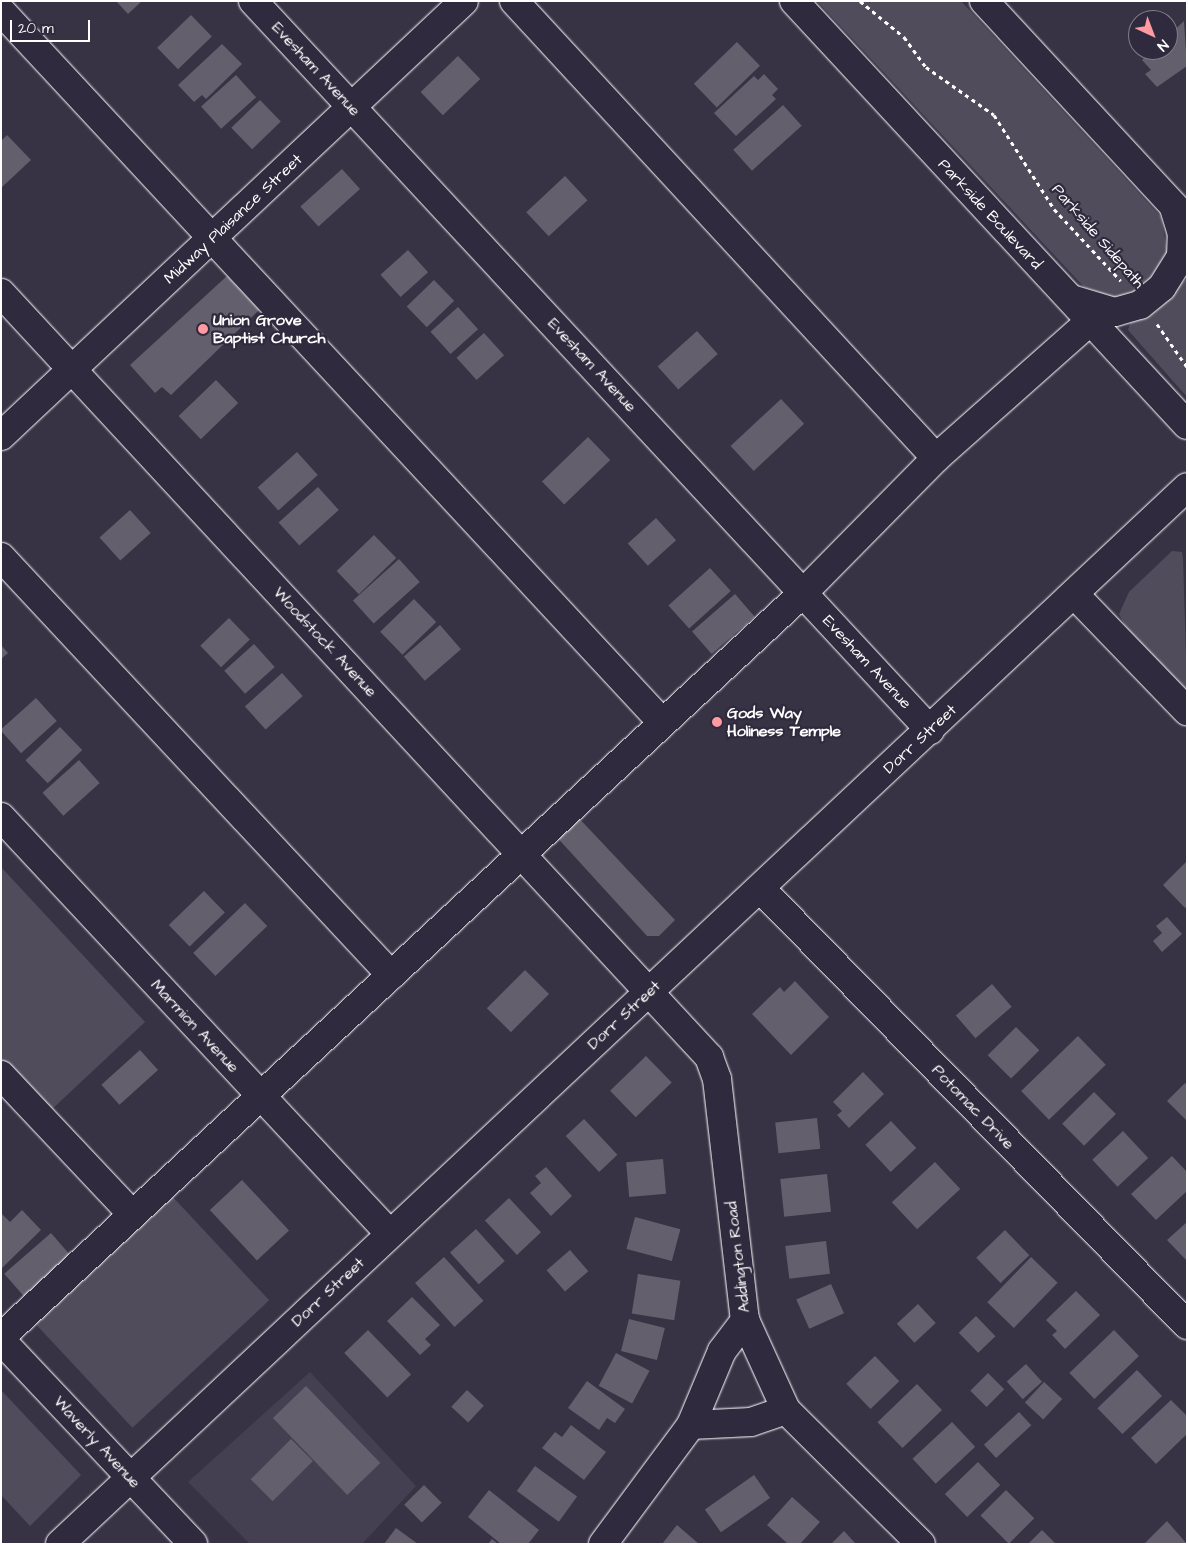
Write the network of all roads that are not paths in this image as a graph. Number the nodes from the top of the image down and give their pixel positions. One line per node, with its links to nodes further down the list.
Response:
1 (253, 1): 7 (street, Evesham Avenue)
2 (464, 1): 7 (street, Midway Plaisance Street)
3 (514, 1): 16 (street)
4 (794, 1): 11 (street, Parkside Boulevard)
5 (984, 1): 8 (street)
6 (1, 12): 9 (street)
7 (352, 108): 9 (street, Midway Plaisance Street); 19 (street, Evesham Avenue)
8 (1180, 213): 11 (street)
9 (211, 238): 13 (street, Midway Plaisance Street); 22 (street)
10 (1, 293): 13 (street, Woodstock Avenue)
11 (1067, 297): 12 (street, Parkside Boulevard)
12 (1089, 322): 14 (street, Parkside Boulevard); 16 (street)
13 (72, 369): 15 (street, Midway Plaisance Street); 25 (street, Woodstock Avenue)
14 (1187, 425)
15 (1, 436)
16 (936, 458): 19 (street)
17 (1187, 487): 20 (street, Dorr Street)
18 (1, 557): 27 (street)
19 (803, 593): 22 (street); 23 (street, Evesham Avenue)
20 (1074, 594): 21 (street); 23 (street, Dorr Street)
21 (1187, 711)
22 (662, 722): 25 (street)
23 (930, 730): 26 (street, Dorr Street)
24 (1, 817): 30 (street, Marmion Avenue)
25 (521, 853): 27 (street); 28 (street, Woodstock Avenue)
26 (760, 888): 28 (street, Dorr Street); 34 (street, Potomac Drive)
27 (392, 975): 30 (street)
28 (649, 991): 32 (street, Dorr Street); 33 (street, Addington Road)
29 (1, 1075): 31 (street)
30 (262, 1097): 31 (street); 32 (street, Marmion Avenue)
31 (133, 1215): 35 (street)
32 (390, 1234): 38 (street, Dorr Street)
33 (745, 1320): 36 (street, Addington Road); 37 (street)
34 (1187, 1325)
35 (1, 1338): 38 (street, Waverly Avenue)
36 (786, 1410): 37 (street); 42 (street, Addington Road)
37 (691, 1425): 41 (street)
38 (130, 1478): 39 (street, Dorr Street); 40 (street, Waverly Avenue)
39 (60, 1544)
40 (193, 1544)
41 (602, 1544)
42 (921, 1544)

